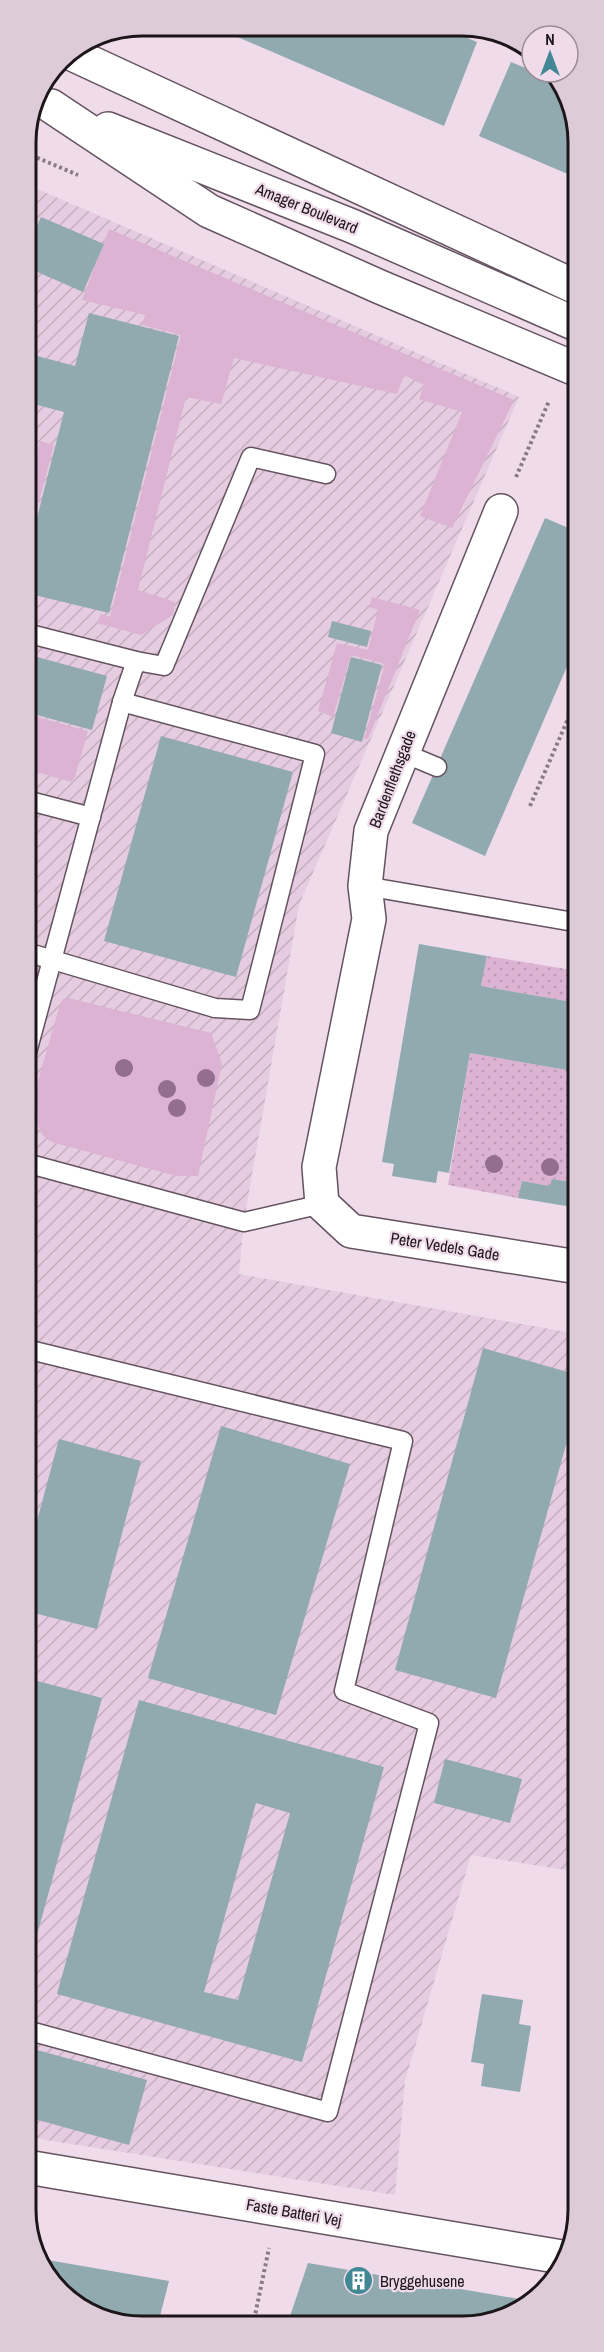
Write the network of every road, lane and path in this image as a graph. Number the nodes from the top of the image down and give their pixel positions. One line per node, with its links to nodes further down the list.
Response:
1 (79, 57): 3 (street)
2 (43, 103): 4 (street, Amager Boulevard); 5 (street)
3 (568, 283)
4 (568, 321)
5 (568, 366)
6 (568, 373): 8 (path)
7 (326, 474): 10 (lane)
8 (501, 511): 13 (street, Bardenflethsgade)
9 (36, 636): 10 (lane)
10 (136, 661): 11 (lane)
11 (122, 702): 17 (lane); 21 (lane)
12 (568, 718): 16 (path)
13 (401, 752): 14 (lane); 18 (street, Bardenflethsgade)
14 (437, 767)
15 (36, 803): 17 (lane)
16 (530, 806)
17 (91, 817): 21 (lane)
18 (365, 886): 19 (lane); 24 (street, Bardenflethsgade)
19 (568, 921)
20 (36, 955): 21 (lane)
21 (51, 959): 22 (lane)
22 (36, 1017)
23 (36, 1166): 24 (lane)
24 (322, 1204): 25 (street, Peter Vedels Gade)
25 (568, 1265)
26 (36, 1351): 27 (lane)
27 (36, 2034)
28 (36, 2169): 29 (street, Faste Batteri Vej)
29 (277, 2209): 30 (street, Faste Batteri Vej); 31 (path)
30 (557, 2256)
31 (255, 2316)

